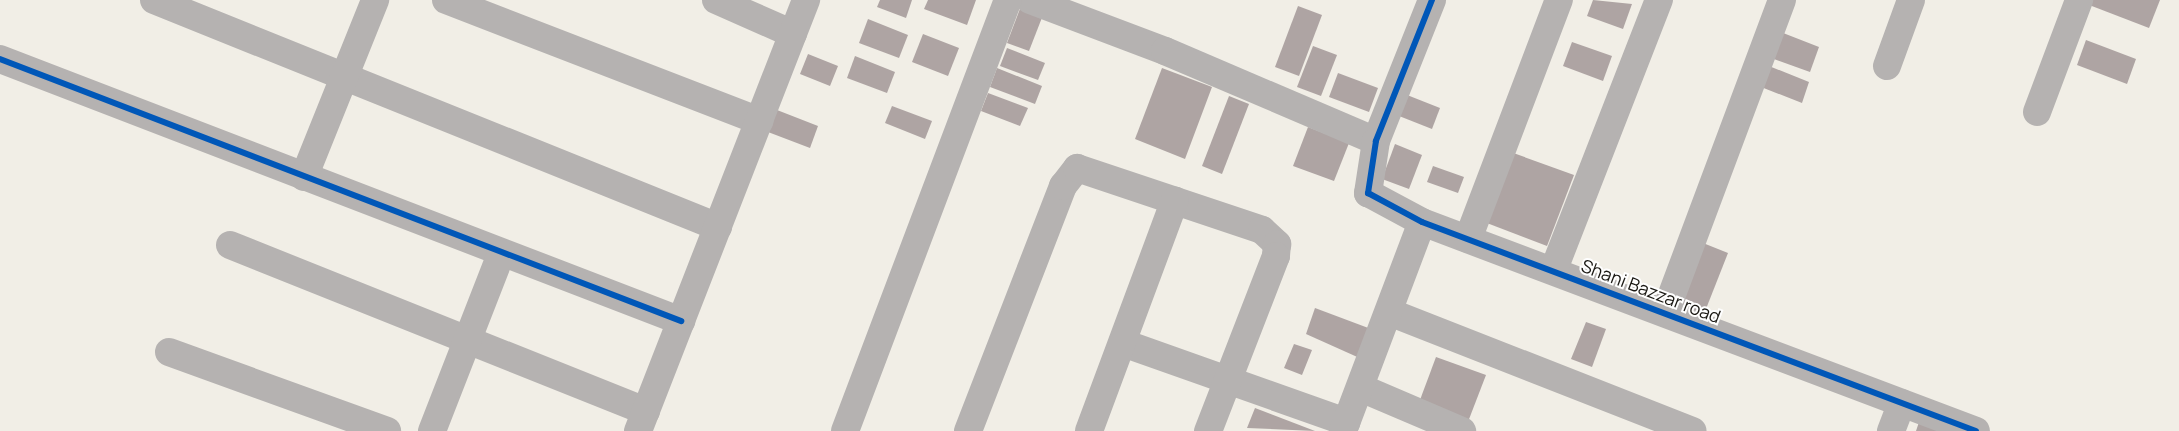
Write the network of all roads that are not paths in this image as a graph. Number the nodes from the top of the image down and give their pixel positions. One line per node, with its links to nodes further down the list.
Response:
1 (154, 0): 17 (street)
2 (375, 0): 17 (street)
3 (446, 0): 19 (street)
4 (716, 0): 14 (street)
5 (806, 0): 14 (street)
6 (1008, 0): 42 (street)
7 (1432, 0): 20 (street)
8 (1559, 0): 25 (street)
9 (1659, 0): 28 (street)
10 (1782, 0): 30 (street)
11 (1911, 0): 16 (street)
12 (2079, 0): 18 (street)
13 (1048, 3): 20 (street)
14 (793, 34): 19 (street)
15 (0, 59): 21 (street)
16 (1887, 66)
17 (346, 77): 21 (street); 24 (street)
18 (2037, 112)
19 (759, 121): 24 (street)
20 (1376, 141): 23 (street, Shani Bazzar road)
21 (304, 177): 27 (street)
22 (1175, 200): 33 (street); 35 (street); 43 (street)
23 (1422, 222): 25 (street, Shani Bazzar road); 29 (street)
24 (718, 227): 31 (street)
25 (1468, 239): 28 (street, Shani Bazzar road)
26 (230, 245): 32 (street)
27 (501, 254): 31 (street); 32 (street)
28 (1554, 269): 30 (street, Shani Bazzar road)
29 (1389, 312): 36 (street); 47 (street)
30 (1665, 314): 37 (street, Shani Bazzar road)
31 (681, 321): 38 (street)
32 (468, 338): 38 (street); 41 (street)
33 (1123, 343): 35 (street); 44 (street)
34 (169, 352): 40 (street)
35 (1228, 381): 39 (street); 45 (street)
36 (1361, 388): 39 (street); 46 (street)
37 (1902, 403): 48 (street); 49 (street, Shani Bazzar road)
38 (642, 421)
39 (1344, 426)
40 (387, 431)
41 (432, 431)
42 (845, 431)
43 (968, 431)
44 (1089, 431)
45 (1208, 431)
46 (1462, 431)
47 (1693, 431)
48 (1891, 431)
49 (1976, 431)

